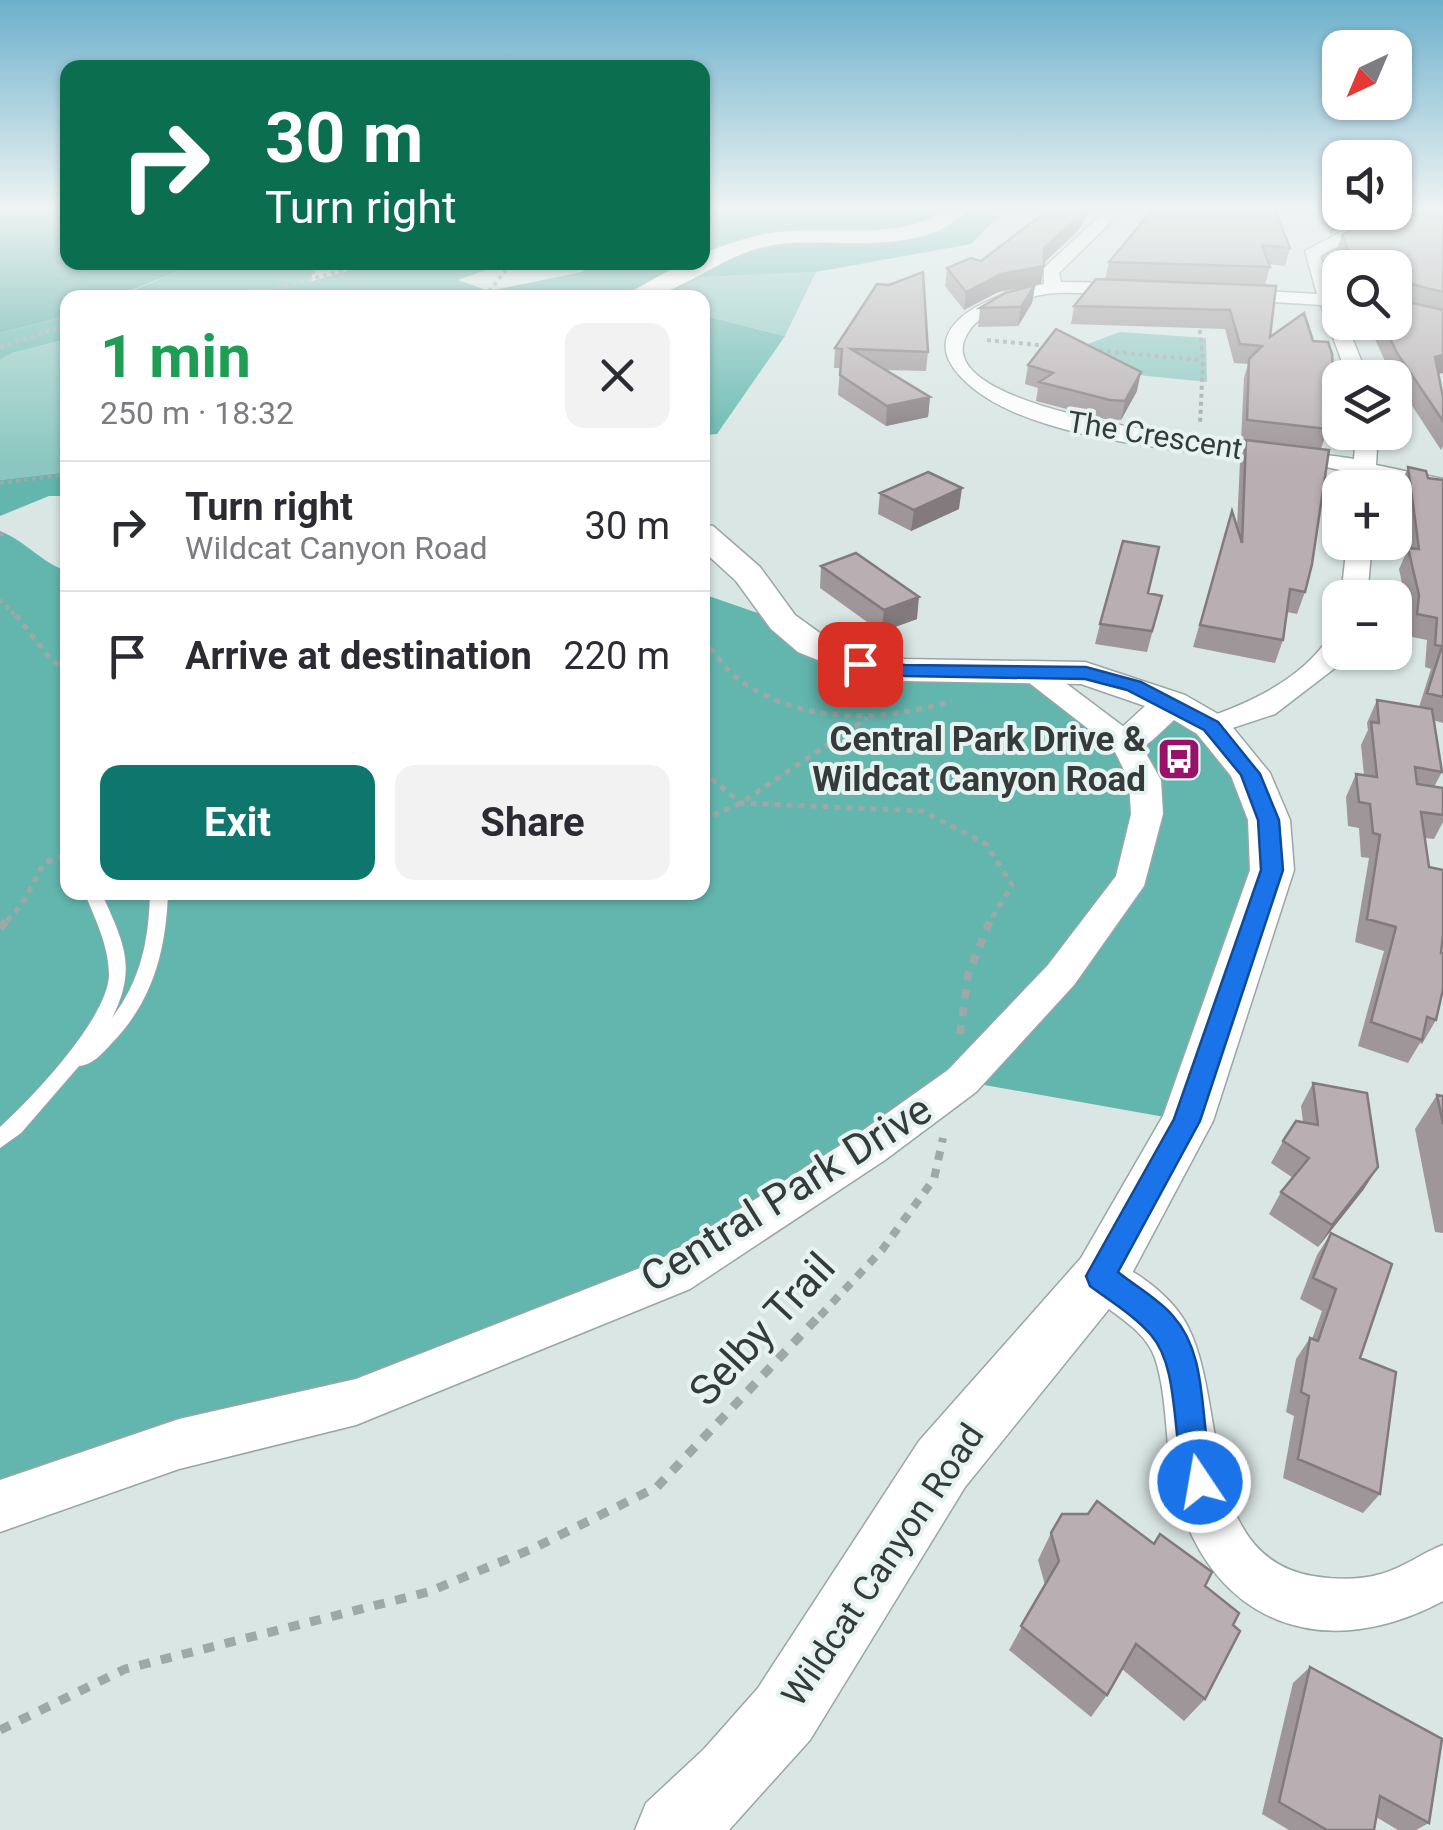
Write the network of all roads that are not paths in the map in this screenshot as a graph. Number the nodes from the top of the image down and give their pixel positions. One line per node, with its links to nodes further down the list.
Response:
1 (1037, 292): 4 (street, The Crescent)
2 (1197, 292): 3 (street)
3 (1322, 300)
4 (1348, 470)
5 (1412, 483): 6 (street)
6 (1443, 486)
7 (710, 540): 9 (street)
8 (1322, 664): 10 (street)
9 (1033, 672): 10 (street); 11 (street, Central Park Drive)
10 (1192, 714): 11 (street); 16 (street, Wildcat Canyon Road)
11 (1125, 742): 17 (street, Central Park Drive)
12 (96, 900): 14 (lane)
13 (159, 900): 14 (lane)
14 (62, 1075): 15 (lane)
15 (0, 1139)
16 (1101, 1276): 18 (street); 19 (street, Wildcat Canyon Road)
17 (0, 1506)
18 (1443, 1570)
19 (673, 1830)

